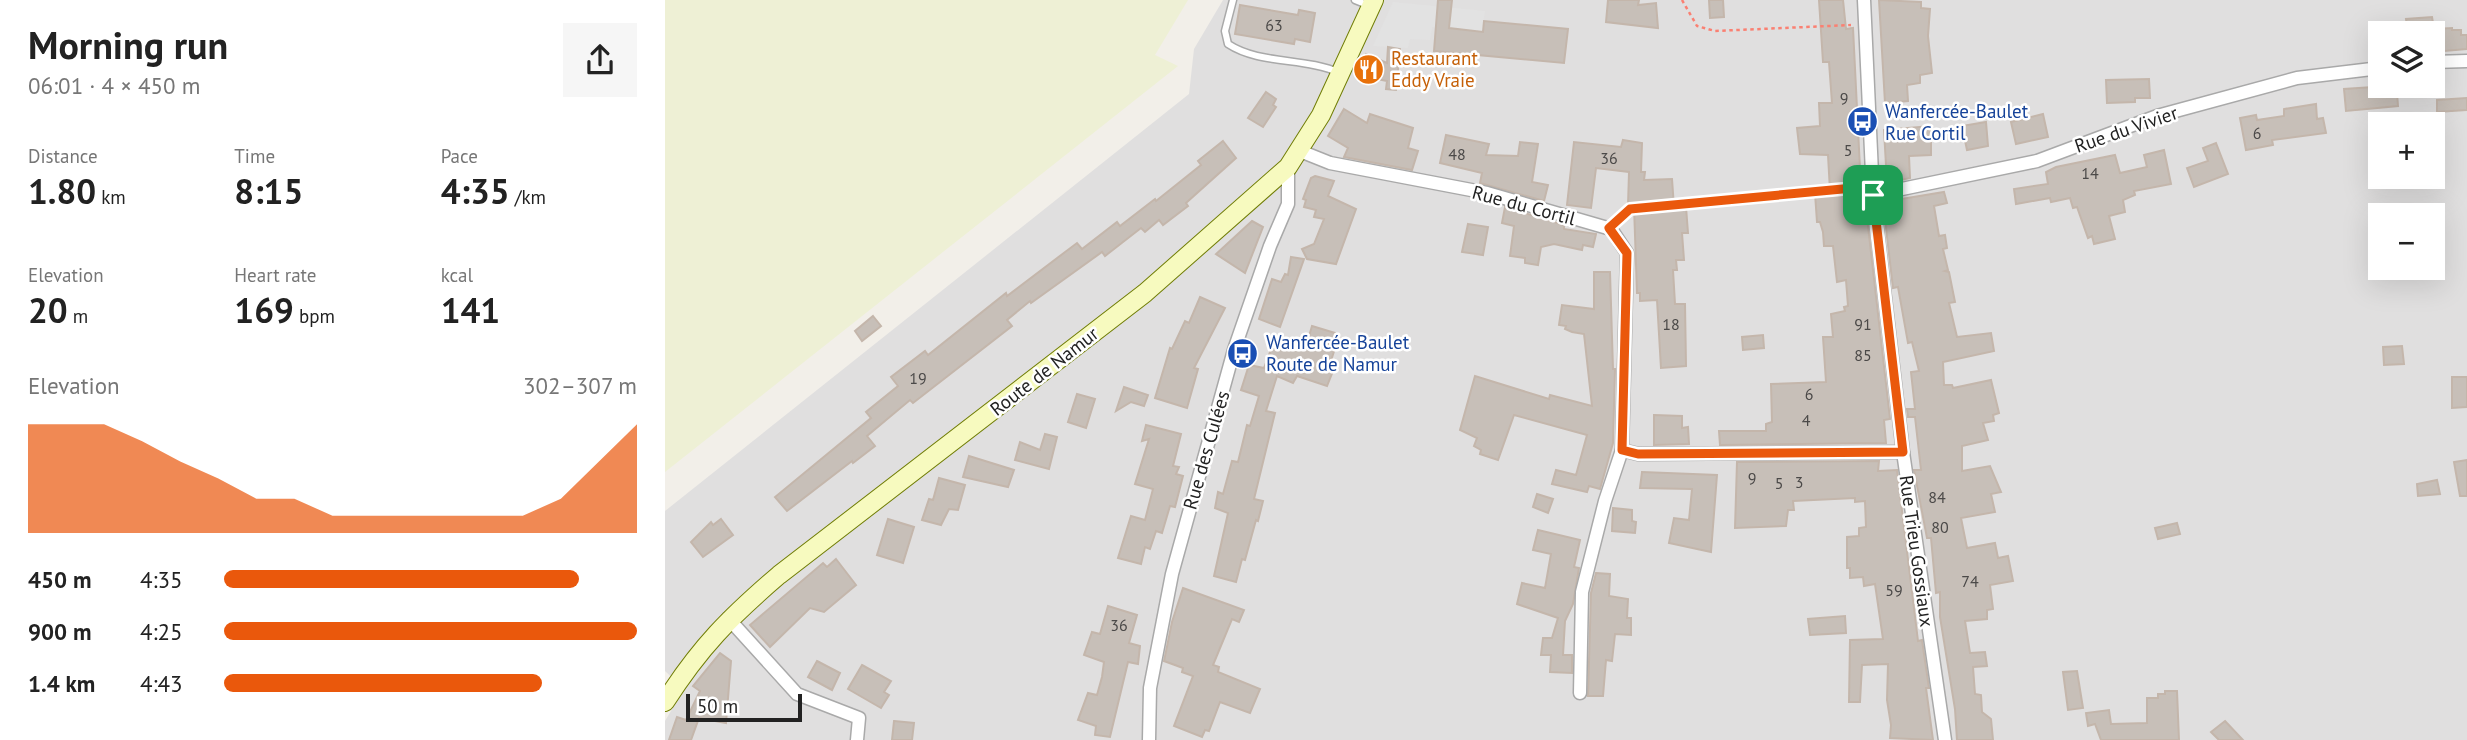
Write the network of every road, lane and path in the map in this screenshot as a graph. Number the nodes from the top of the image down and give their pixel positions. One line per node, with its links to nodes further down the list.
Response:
1 (1233, 0): 9 (lane)
2 (1682, 0): 5 (path)
3 (1864, 0): 5 (street, Rue Trieu Gossiaux)
4 (1367, 2): 9 (main road, Route de Namur)
5 (1865, 24): 12 (street, Rue Trieu Gossiaux)
6 (2467, 61): 7 (street)
7 (2445, 62)
8 (2368, 69): 12 (street, Rue du Vivier)
9 (1341, 73): 10 (main road, Route de Namur)
10 (1300, 150): 11 (main road, Route de Namur); 13 (street, Rue du Cortil)
11 (1289, 167): 16 (main road, Route de Namur); 20 (street, Rue des Culées)
12 (1873, 195): 13 (path); 15 (street, Rue Trieu Gossiaux)
13 (1609, 228): 14 (street)
14 (1622, 450): 15 (street); 17 (street)
15 (1903, 452): 21 (street, Rue Trieu Gossiaux)
16 (728, 618): 18 (main road, Route de Namur); 19 (street)
17 (1580, 693)
18 (665, 702)
19 (856, 740)
20 (1149, 740)
21 (1945, 740)

